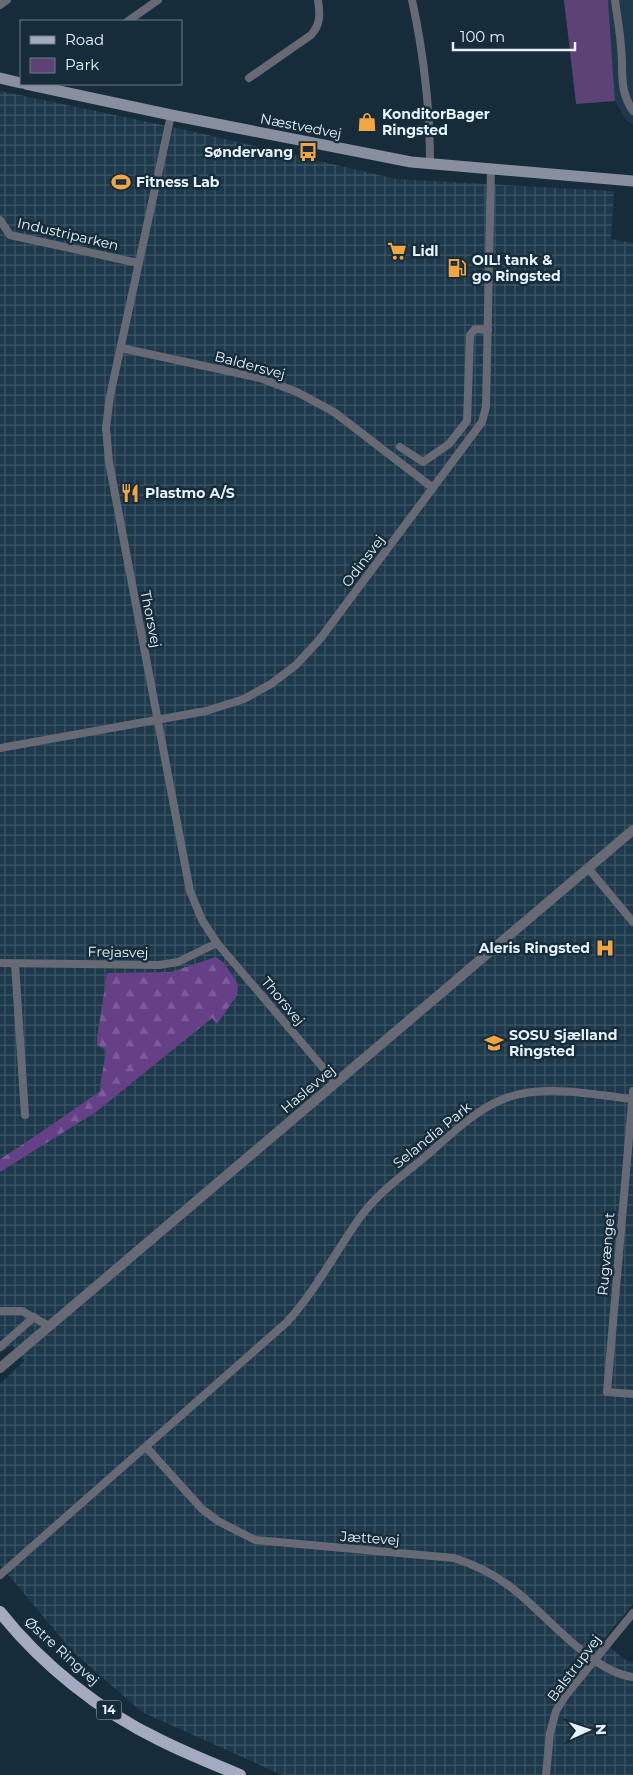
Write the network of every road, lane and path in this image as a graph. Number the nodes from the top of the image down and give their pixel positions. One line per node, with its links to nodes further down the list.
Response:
1 (7, 0): 6 (street)
2 (158, 0): 7 (street)
3 (318, 0): 9 (street)
4 (412, 0): 14 (street)
5 (615, 0): 12 (street)
6 (0, 5)
7 (129, 20)
8 (0, 78): 10 (main road)
9 (249, 78)
10 (20, 83)
11 (31, 85): 13 (main road, Næstvedvej)
12 (633, 111)
13 (170, 115): 14 (main road, Næstvedvej); 18 (street, Thorsvej)
14 (430, 164): 15 (main road, Næstvedvej)
15 (491, 169): 16 (main road, Næstvedvej); 19 (street, Odinsvej)
16 (633, 181)
17 (0, 220): 18 (street, Industriparken)
18 (138, 263): 20 (street, Thorsvej)
19 (488, 330): 21 (street); 22 (street, Odinsvej)
20 (121, 348): 24 (street, Baldersvej); 25 (street, Thorsvej)
21 (455, 436): 22 (street); 23 (street)
22 (466, 444): 24 (street, Odinsvej)
23 (400, 447)
24 (433, 488): 25 (street, Odinsvej)
25 (157, 720): 26 (street, Odinsvej); 30 (street, Thorsvej)
26 (0, 748)
27 (633, 830): 28 (street, Haslevvej)
28 (588, 868): 29 (street); 33 (street, Haslevvej)
29 (633, 922)
30 (217, 943): 32 (street, Frejasvej); 33 (street, Thorsvej)
31 (0, 963): 32 (street, Frejasvej)
32 (15, 964): 35 (street)
33 (336, 1083): 38 (street, Haslevvej)
34 (633, 1095): 41 (street, Rugvænget); 42 (street, Selandia Park)
35 (25, 1115)
36 (0, 1311): 37 (street)
37 (34, 1317): 38 (street); 39 (street)
38 (49, 1326): 40 (street, Haslevvej)
39 (0, 1347)
40 (0, 1368)
41 (633, 1394)
42 (146, 1447): 43 (street); 46 (street, Jættevej)
43 (0, 1576)
44 (0, 1612): 48 (main road, Østre Ringvej / 14)
45 (633, 1613): 46 (street, Balstrupvej)
46 (594, 1660): 47 (street, Jættevej); 49 (street, Balstrupvej)
47 (633, 1677)
48 (240, 1775)
49 (546, 1775)

